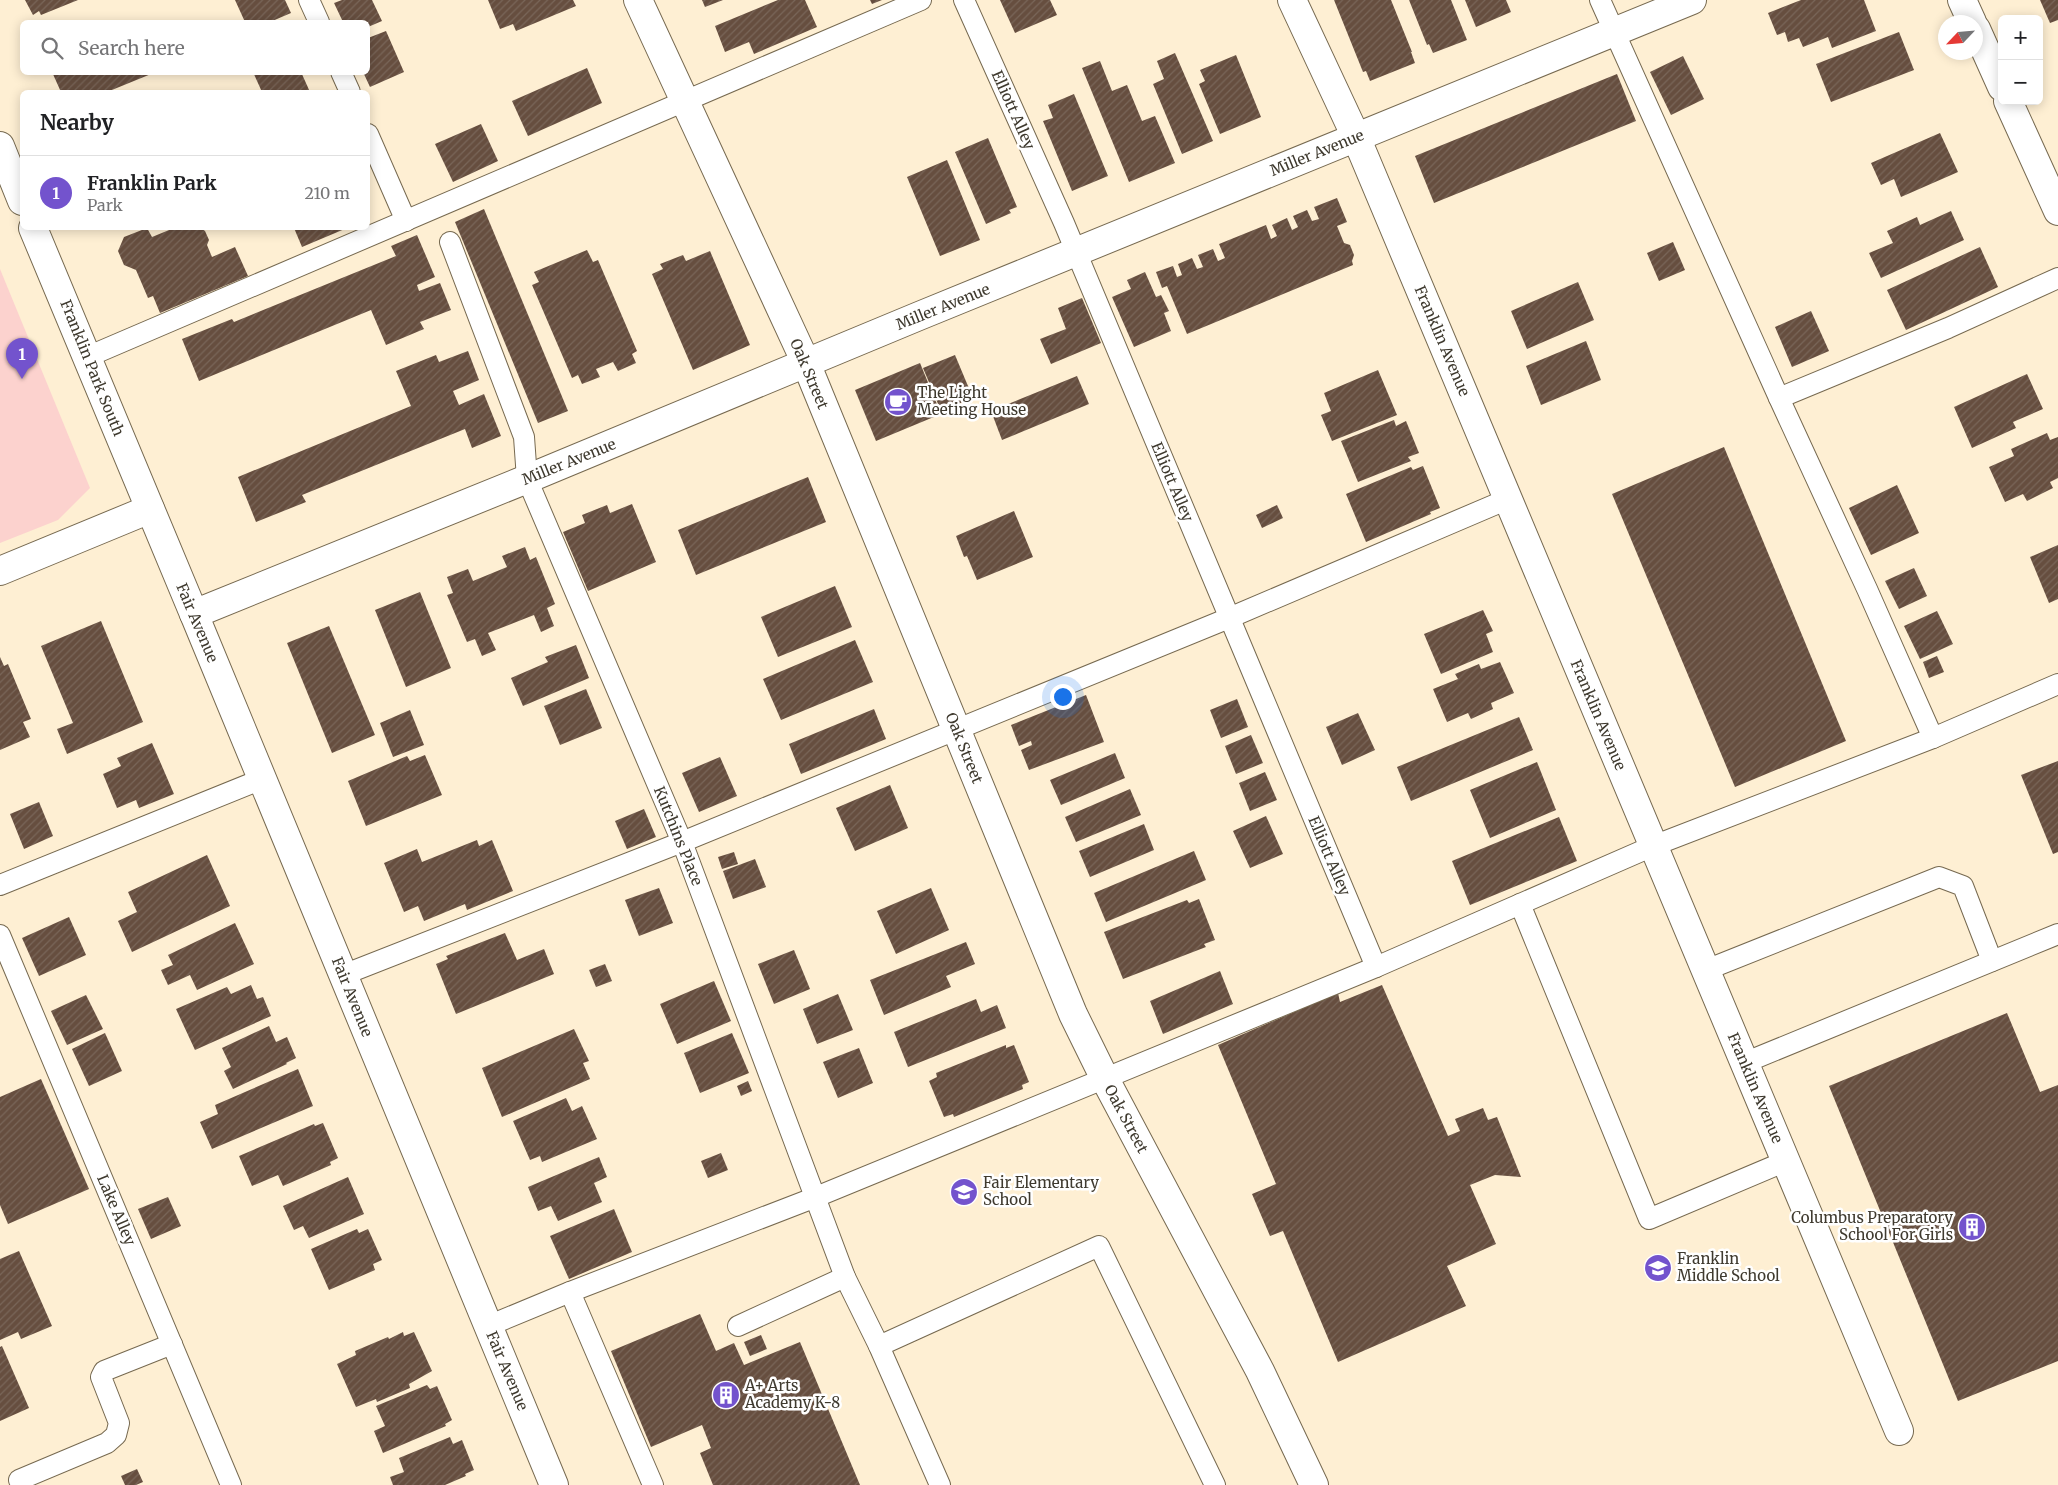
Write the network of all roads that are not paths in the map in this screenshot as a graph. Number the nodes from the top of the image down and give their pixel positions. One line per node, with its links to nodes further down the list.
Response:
1 (309, 0): 10 (lane)
2 (638, 0): 16 (street, Oak Street)
3 (921, 0): 16 (lane)
4 (964, 0): 27 (lane, Elliott Alley)
5 (1292, 0): 18 (street, Franklin Avenue)
6 (1600, 0): 11 (lane)
7 (1692, 0): 11 (street, Miller Avenue)
8 (1962, 0): 9 (street)
9 (1969, 15)
10 (318, 20)
11 (1615, 31): 18 (street, Miller Avenue); 31 (lane)
12 (1983, 45): 14 (street)
13 (342, 75): 15 (lane)
14 (1998, 78)
15 (349, 90)
16 (685, 101): 24 (lane); 30 (street, Oak Street)
17 (2010, 105): 21 (street)
18 (1356, 137): 27 (street, Miller Avenue); 33 (street, Franklin Avenue)
19 (370, 139): 24 (lane)
20 (0, 146): 22 (street)
21 (2050, 170): 23 (street)
22 (20, 196)
23 (2058, 211)
24 (406, 221): 29 (lane)
25 (35, 230): 29 (street, Franklin Park South)
26 (450, 242): 32 (lane, Kutchins Place)
27 (1077, 252): 30 (street, Miller Avenue); 37 (lane, Elliott Alley)
28 (2058, 278): 31 (lane)
29 (87, 357): 34 (street, Franklin Park South)
30 (806, 363): 32 (street, Miller Avenue); 39 (street, Oak Street)
31 (1779, 398): 40 (lane)
32 (527, 479): 36 (street, Miller Avenue); 42 (lane, Kutchins Place)
33 (1508, 499): 37 (lane); 43 (street, Franklin Avenue)
34 (150, 509): 35 (street); 36 (street, Fair Avenue)
35 (0, 571)
36 (194, 614): 41 (street, Fair Avenue)
37 (1229, 618): 39 (lane); 49 (lane, Elliott Alley)
38 (2058, 684): 40 (lane)
39 (956, 730): 42 (lane); 53 (street, Oak Street)
40 (1933, 738): 43 (lane)
41 (262, 779): 44 (lane); 51 (street, Fair Avenue)
42 (682, 842): 51 (lane); 55 (lane, Kutchins Place)
43 (1654, 846): 45 (lane); 50 (street, Franklin Avenue)
44 (0, 885)
45 (1520, 904): 49 (lane); 54 (lane)
46 (2058, 934): 48 (lane)
47 (0, 935): 60 (lane, Lake Alley)
48 (1992, 961): 50 (lane); 52 (lane)
49 (1376, 967): 53 (lane)
50 (1706, 970): 52 (street, Franklin Avenue)
51 (343, 975): 58 (street, Fair Avenue)
52 (1744, 1063): 54 (street, Franklin Avenue)
53 (1104, 1079): 55 (lane); 69 (street, Oak Street)
54 (1786, 1161): 62 (street, Franklin Avenue)
55 (816, 1197): 56 (lane, Kutchins Place); 57 (lane)
56 (845, 1276): 59 (lane); 61 (lane, Kutchins Place)
57 (570, 1292): 58 (lane); 66 (lane)
58 (488, 1326): 65 (street, Fair Avenue)
59 (738, 1326)
60 (172, 1344): 63 (lane); 64 (lane, Lake Alley)
61 (879, 1346): 67 (lane, Kutchins Place); 68 (lane)
62 (1899, 1431)
63 (19, 1480)
64 (231, 1485)
65 (554, 1485)
66 (653, 1485)
67 (940, 1485)
68 (1215, 1485)
69 (1314, 1485)

